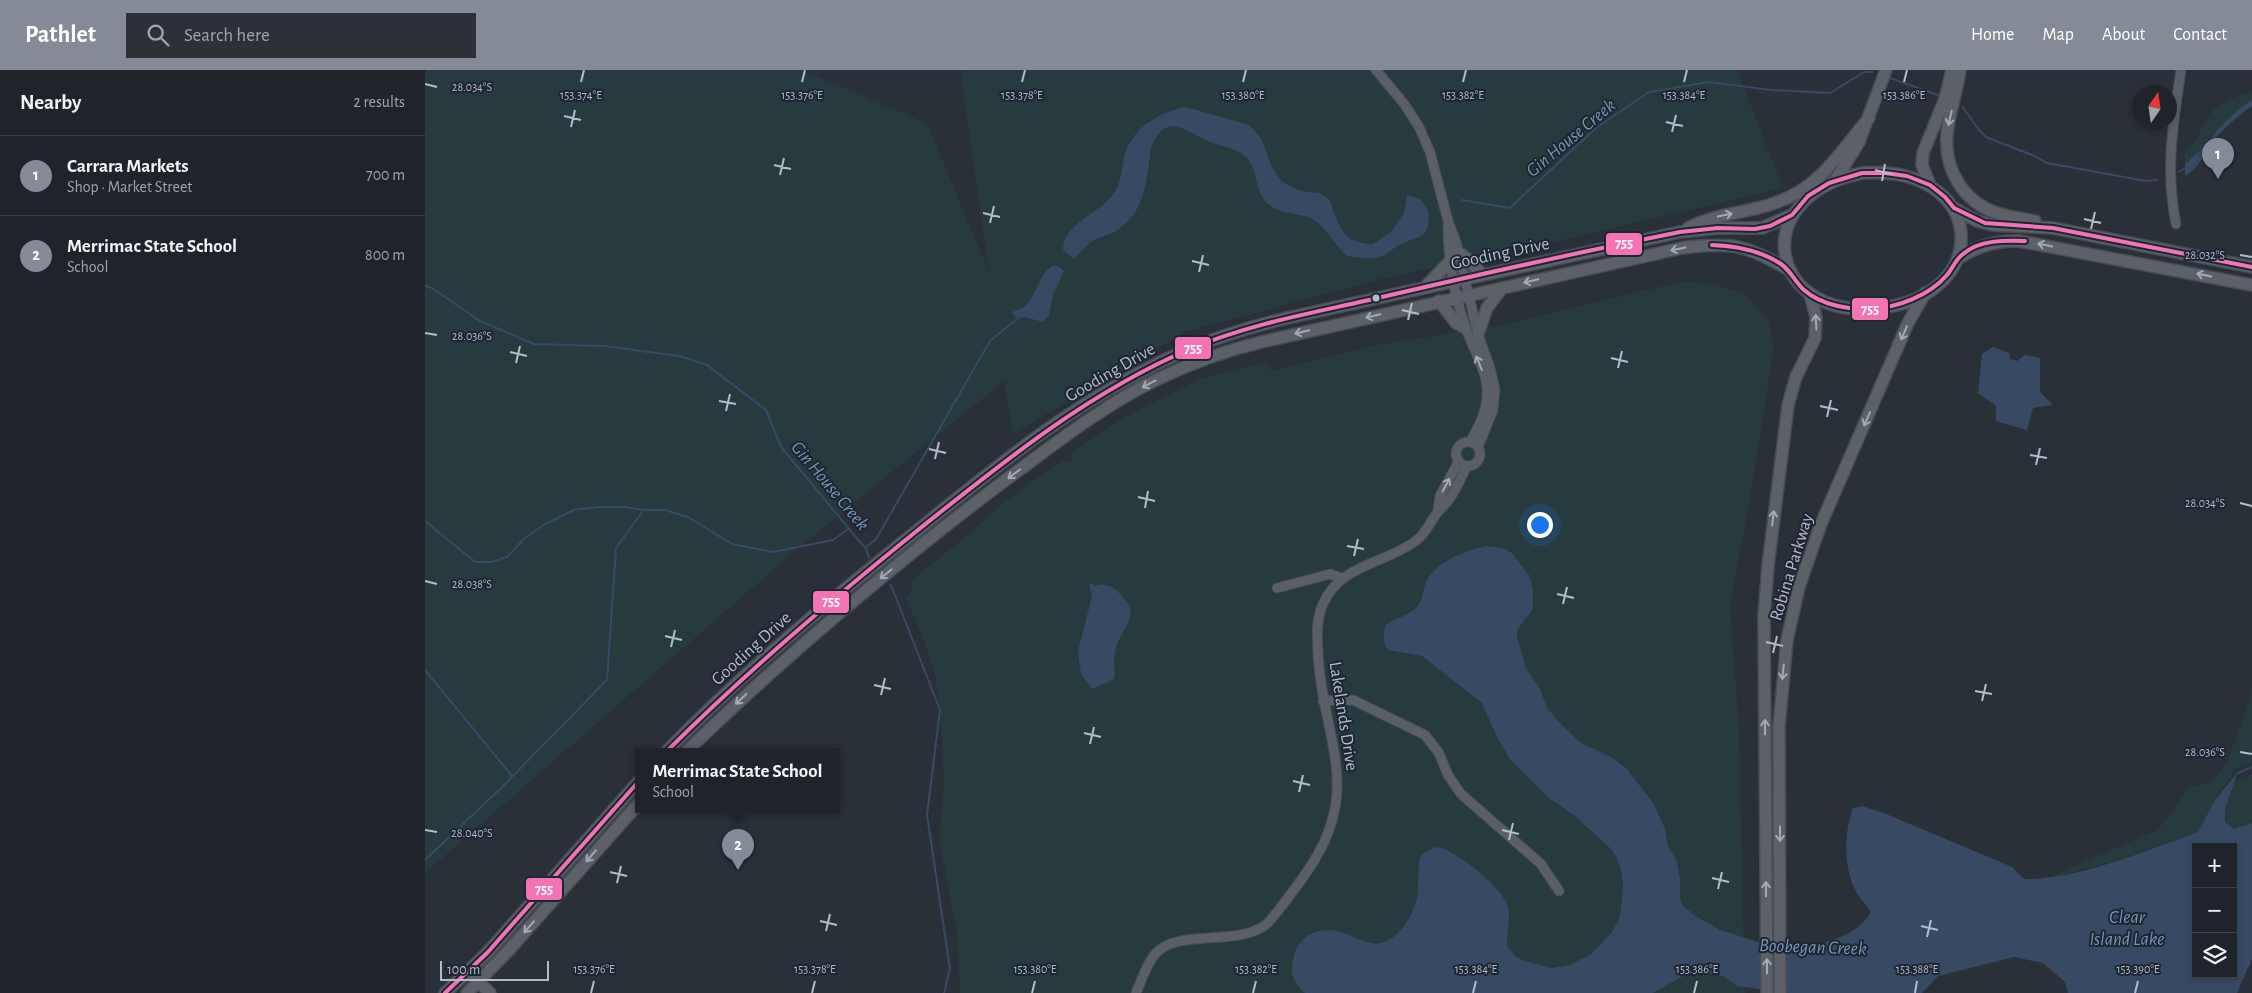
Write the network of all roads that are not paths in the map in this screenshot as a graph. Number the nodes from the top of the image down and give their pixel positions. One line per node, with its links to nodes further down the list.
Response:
1 (1376, 70): 14 (street)
2 (1886, 70): 6 (main road)
3 (1952, 70): 8 (main road)
4 (1960, 70): 12 (main road, one-way to 12)
5 (2181, 70): 11 (street)
6 (1869, 118): 7 (main road); 13 (main road, one-way to 6)
7 (1835, 181): 8 (main road); 10 (main road)
8 (1929, 185): 9 (main road)
9 (1954, 208): 12 (main road); 15 (main road)
10 (1793, 215): 13 (main road, Gooding Drive); 17 (main road)
11 (2176, 224)
12 (2053, 228): 16 (main road)
13 (1680, 232): 18 (main road, Gooding Drive)
14 (1455, 257): 18 (main road); 19 (street); 21 (main road)
15 (1957, 259): 20 (main road, one-way to 15); 23 (main road)
16 (2252, 267)
17 (1791, 272): 22 (main road, Gooding Drive, one-way to 22); 24 (main road)
18 (1482, 274): 19 (main road, Gooding Drive)
19 (1460, 279): 21 (main road, Gooding Drive); 25 (street)
20 (2252, 285)
21 (1426, 286): 36 (main road, Gooding Drive)
22 (1502, 288): 25 (main road, Gooding Drive); 28 (main road)
23 (1925, 293): 24 (main road); 47 (main road, Robina Parkway, one-way to 47)
24 (1810, 294): 46 (main road, Robina Parkway, one-way to 24)
25 (1463, 296): 26 (main road, Gooding Drive); 27 (street); 28 (street)
26 (1439, 301): 27 (main road); 37 (main road, Gooding Drive, one-way to 37)
27 (1465, 328): 29 (street, one-way to 27)
28 (1478, 334): 29 (street)
29 (1474, 445): 30 (street); 31 (street)
30 (1459, 461): 31 (street); 32 (street, one-way to 30)
31 (1467, 466): 32 (street)
32 (1437, 512): 33 (street, Lakelands Drive)
33 (1342, 578): 34 (street); 35 (street, Lakelands Drive)
34 (1277, 588)
35 (1323, 701): 40 (street); 45 (street, Lakelands Drive)
36 (670, 748)
37 (690, 748)
38 (635, 785): 41 (main road)
39 (635, 808): 42 (main road, one-way to 42)
40 (1559, 891)
41 (467, 973): 42 (main road); 43 (main road)
42 (475, 989): 44 (main road)
43 (445, 993)
44 (490, 993)
45 (1136, 993)
46 (1767, 993)
47 (1780, 993)

